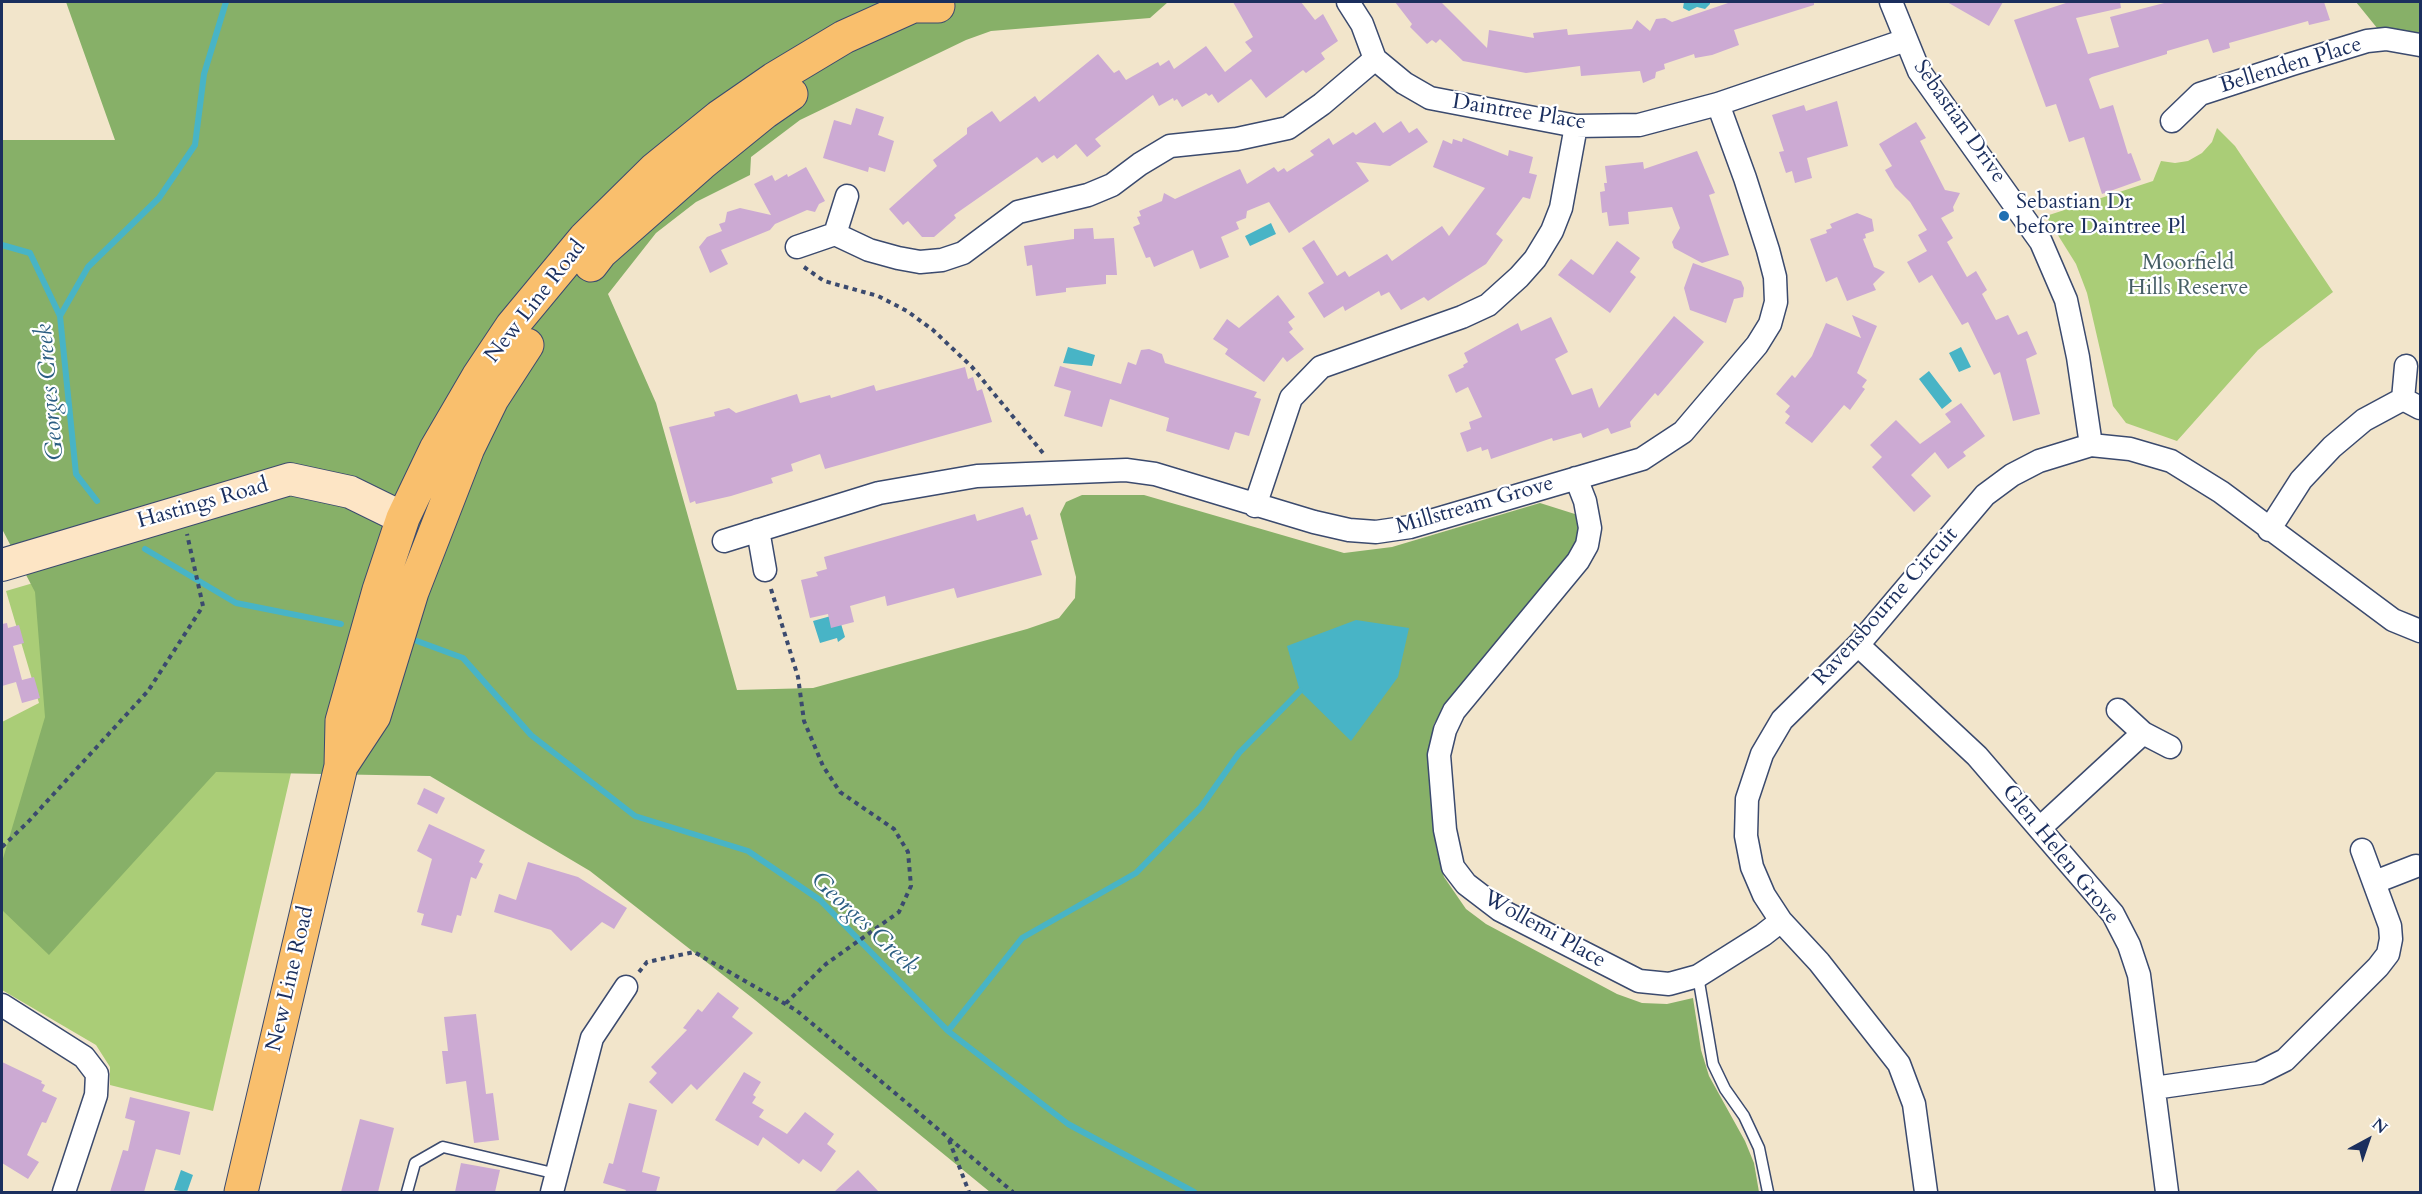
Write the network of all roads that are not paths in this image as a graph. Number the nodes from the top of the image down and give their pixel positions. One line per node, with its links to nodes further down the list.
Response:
1 (1348, 2): 6 (street)
2 (1891, 2): 4 (street, Sebastian Drive)
3 (944, 4): 16 (main road, New Line Road); 19 (main road, New Line Road)
4 (1906, 40): 7 (street, Daintree Place); 15 (street, Sebastian Drive)
5 (2421, 45): 8 (street, Bellenden Place)
6 (1375, 59): 9 (street, Daintree Place); 11 (street)
7 (1718, 104): 9 (street, Daintree Place); 17 (street, Millstream Grove)
8 (2172, 121)
9 (1576, 126): 18 (street)
10 (847, 196): 11 (street)
11 (836, 234): 12 (street)
12 (796, 247)
13 (2406, 366): 14 (street)
14 (2412, 404): 21 (street)
15 (2091, 445): 21 (street, Ravensbourne Circuit); 26 (street, Ravensbourne Circuit)
16 (468, 448): 19 (main road); 28 (main road, New Line Road)
17 (1575, 478): 18 (street, Millstream Grove); 37 (street, Wollemi Place)
18 (1254, 506): 20 (street, Millstream Grove)
19 (403, 518): 23 (main road, Hastings Road); 28 (main road); 31 (main road, New Line Road)
20 (758, 530): 22 (street, Millstream Grove); 24 (street)
21 (2270, 530): 25 (street, Ravensbourne Circuit)
22 (724, 541)
23 (2, 565)
24 (765, 570)
25 (2421, 631)
26 (1858, 645): 32 (street, Glen Helen Grove); 36 (street, Ravensbourne Circuit)
27 (2118, 710): 29 (street)
28 (365, 728): 31 (main road, New Line Road)
29 (2143, 733): 30 (street); 32 (street)
30 (2170, 747)
31 (341, 766): 43 (main road, New Line Road)
32 (2040, 828): 40 (street, Glen Helen Grove)
33 (2362, 850): 35 (street)
34 (2416, 866): 35 (street)
35 (2375, 882): 40 (street)
36 (1780, 921): 37 (street, Wollemi Place); 46 (street, Ravensbourne Circuit)
37 (1698, 976): 45 (lane)
38 (626, 987): 41 (street)
39 (2, 1005): 42 (street)
40 (2154, 1088): 47 (street, Glen Helen Grove)
41 (555, 1183): 44 (lane)
42 (64, 1192)
43 (241, 1192)
44 (407, 1192)
45 (1768, 1192)
46 (1926, 1192)
47 (2167, 1192)

